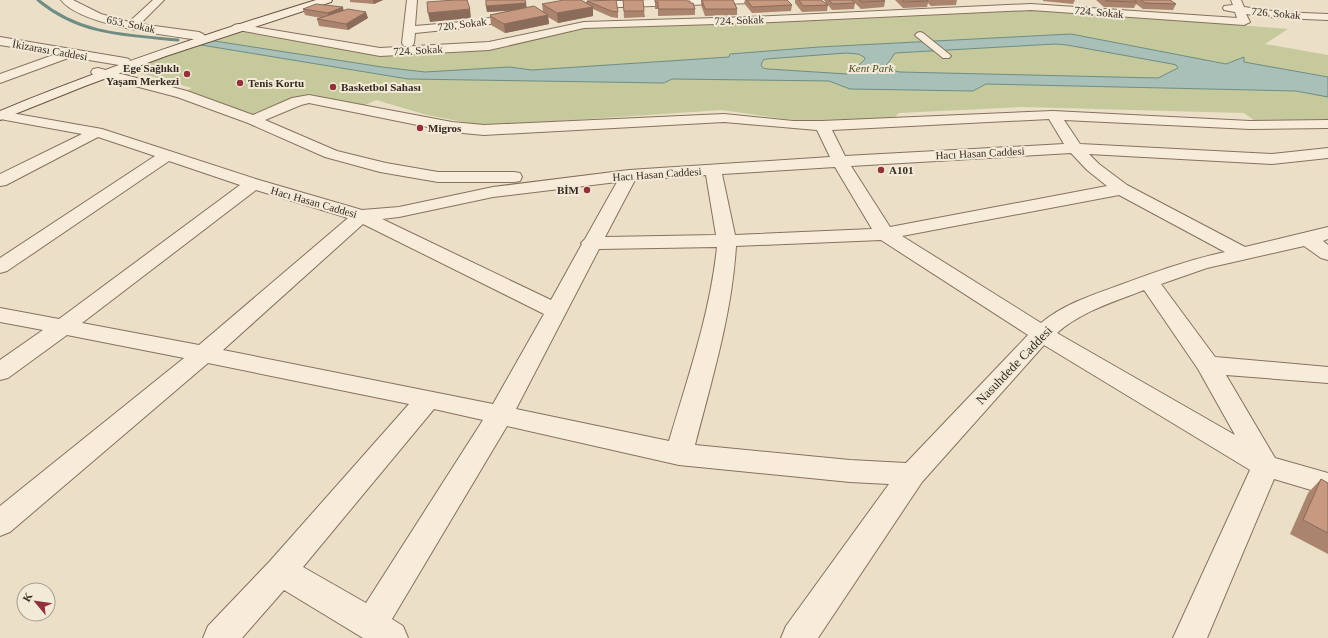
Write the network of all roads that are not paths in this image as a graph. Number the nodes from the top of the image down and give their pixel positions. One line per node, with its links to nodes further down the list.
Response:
1 (66, 0): 17 (street, 653. Sokak)
2 (159, 0): 17 (street)
3 (316, 0): 18 (street)
4 (327, 0): 18 (street)
5 (412, 0): 19 (street)
6 (738, 0): 7 (street); 10 (street); 16 (street)
7 (754, 0)
8 (890, 4): 14 (street)
9 (1238, 5): 11 (street, 724. Sokak); 12 (street, 726. Sokak); 15 (street, 726. Sokak)
10 (577, 6)
11 (1086, 6): 14 (street, 724. Sokak)
12 (1218, 7)
13 (532, 13): 19 (street, 720. Sokak)
14 (900, 13): 16 (street, 724. Sokak)
15 (1328, 17)
16 (749, 20): 23 (street, 724. Sokak)
17 (131, 26): 20 (street, 653. Sokak)
18 (235, 26): 20 (street); 23 (street, 724. Sokak); 27 (street)
19 (409, 30): 23 (street)
20 (199, 36): 26 (street)
21 (920, 36): 25 (street)
22 (0, 41): 24 (street, İkizarası Caddesi)
23 (407, 50)
24 (71, 53): 26 (street, İkizarası Caddesi); 28 (street)
25 (946, 56)
26 (125, 62): 27 (street)
27 (102, 73): 29 (street); 31 (street)
28 (0, 79)
29 (1, 114): 34 (street, Hacı Hasan Caddesi)
30 (1053, 115): 32 (street); 33 (street); 35 (street)
31 (253, 120): 33 (street); 42 (street)
32 (1328, 124)
33 (822, 126): 39 (street)
34 (97, 132): 37 (street, Hacı Hasan Caddesi); 43 (street)
35 (1075, 148): 38 (street, Hacı Hasan Caddesi); 39 (street, Hacı Hasan Caddesi); 45 (street)
36 (1328, 153): 38 (street, Hacı Hasan Caddesi)
37 (167, 154): 44 (street, Hacı Hasan Caddesi); 53 (street)
38 (1272, 159): 40 (street)
39 (840, 162): 41 (street, Hacı Hasan Caddesi); 47 (street)
40 (1328, 163)
41 (713, 170): 42 (street, Hacı Hasan Caddesi); 49 (street)
42 (629, 175): 46 (street, Hacı Hasan Caddesi); 50 (street)
43 (0, 181)
44 (253, 184): 46 (street, Hacı Hasan Caddesi); 57 (street)
45 (1121, 189): 47 (street); 51 (street)
46 (361, 216): 55 (street); 59 (street)
47 (884, 234): 49 (street); 58 (street)
48 (1318, 236): 51 (street, Nasuhdede Caddesi); 52 (street)
49 (727, 241): 50 (street); 65 (street)
50 (591, 243): 55 (street)
51 (1243, 254): 54 (street, Nasuhdede Caddesi)
52 (1328, 254)
53 (0, 267)
54 (1149, 282): 58 (street, Nasuhdede Caddesi); 60 (street)
55 (556, 311): 64 (street)
56 (0, 315): 57 (street)
57 (63, 327): 59 (street); 61 (street)
58 (1042, 334): 66 (street); 67 (street, Nasuhdede Caddesi)
59 (204, 354): 63 (street); 69 (street)
60 (1208, 365): 62 (street); 66 (street)
61 (0, 372)
62 (1328, 375)
63 (428, 399): 64 (street); 70 (street)
64 (500, 415): 65 (street); 71 (street)
65 (679, 454): 67 (street)
66 (1266, 466): 68 (street); 74 (street)
67 (912, 474): 73 (street, Nasuhdede Caddesi)
68 (1328, 484)
69 (1, 521)
70 (281, 571): 71 (street); 72 (street)
71 (381, 631)
72 (220, 638)
73 (798, 638)
74 (1190, 638)

